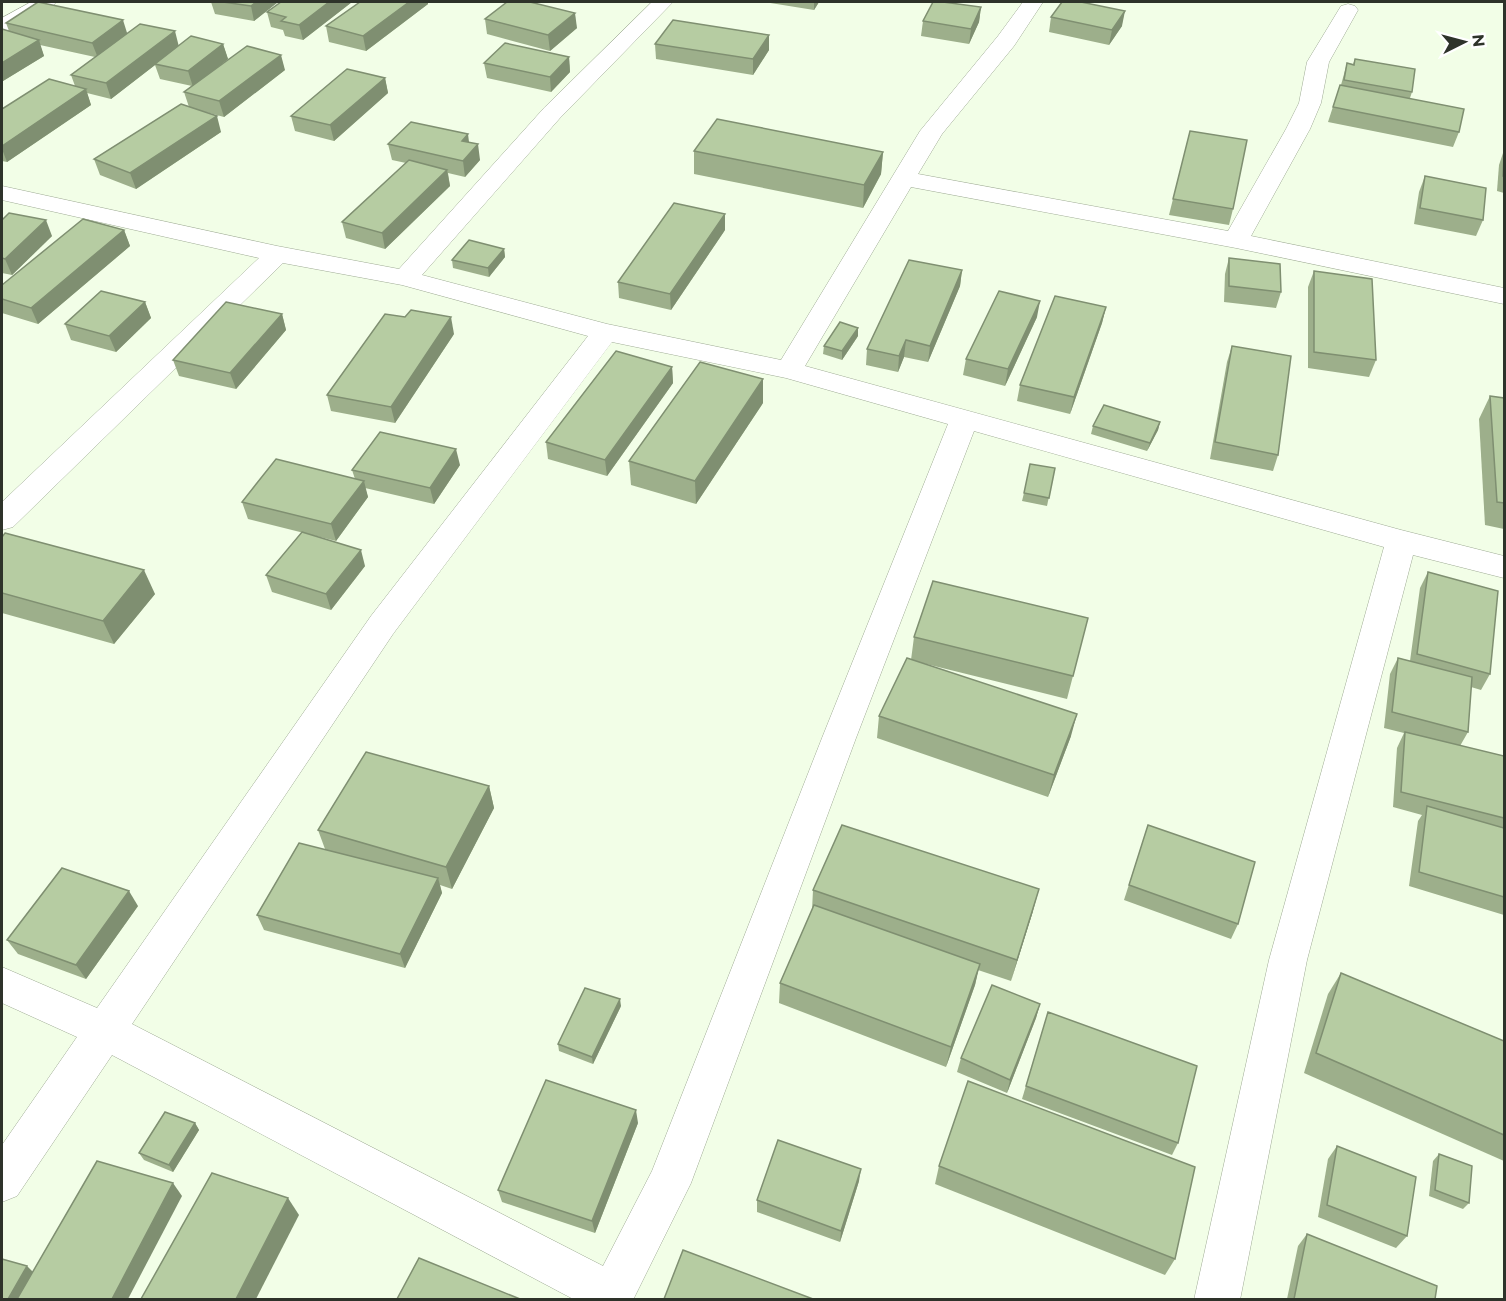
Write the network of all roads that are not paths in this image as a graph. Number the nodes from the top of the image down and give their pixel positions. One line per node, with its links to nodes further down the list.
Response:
1 (46, 2): 5 (street)
2 (663, 2): 10 (street)
3 (1033, 2): 6 (street)
4 (1348, 10): 8 (street)
5 (2, 26)
6 (903, 178): 8 (street); 13 (street)
7 (2, 193): 9 (street)
8 (1236, 240): 11 (street)
9 (277, 254): 10 (street); 15 (street)
10 (405, 278): 12 (street)
11 (1504, 296)
12 (604, 332): 13 (street); 19 (street)
13 (789, 370): 14 (street)
14 (965, 418): 16 (street); 21 (street)
15 (2, 519)
16 (1401, 541): 17 (street); 22 (street)
17 (1504, 567)
18 (2, 984): 19 (street)
19 (106, 1032): 20 (street); 21 (street)
20 (2, 1181)
21 (610, 1297)
22 (1217, 1299)

